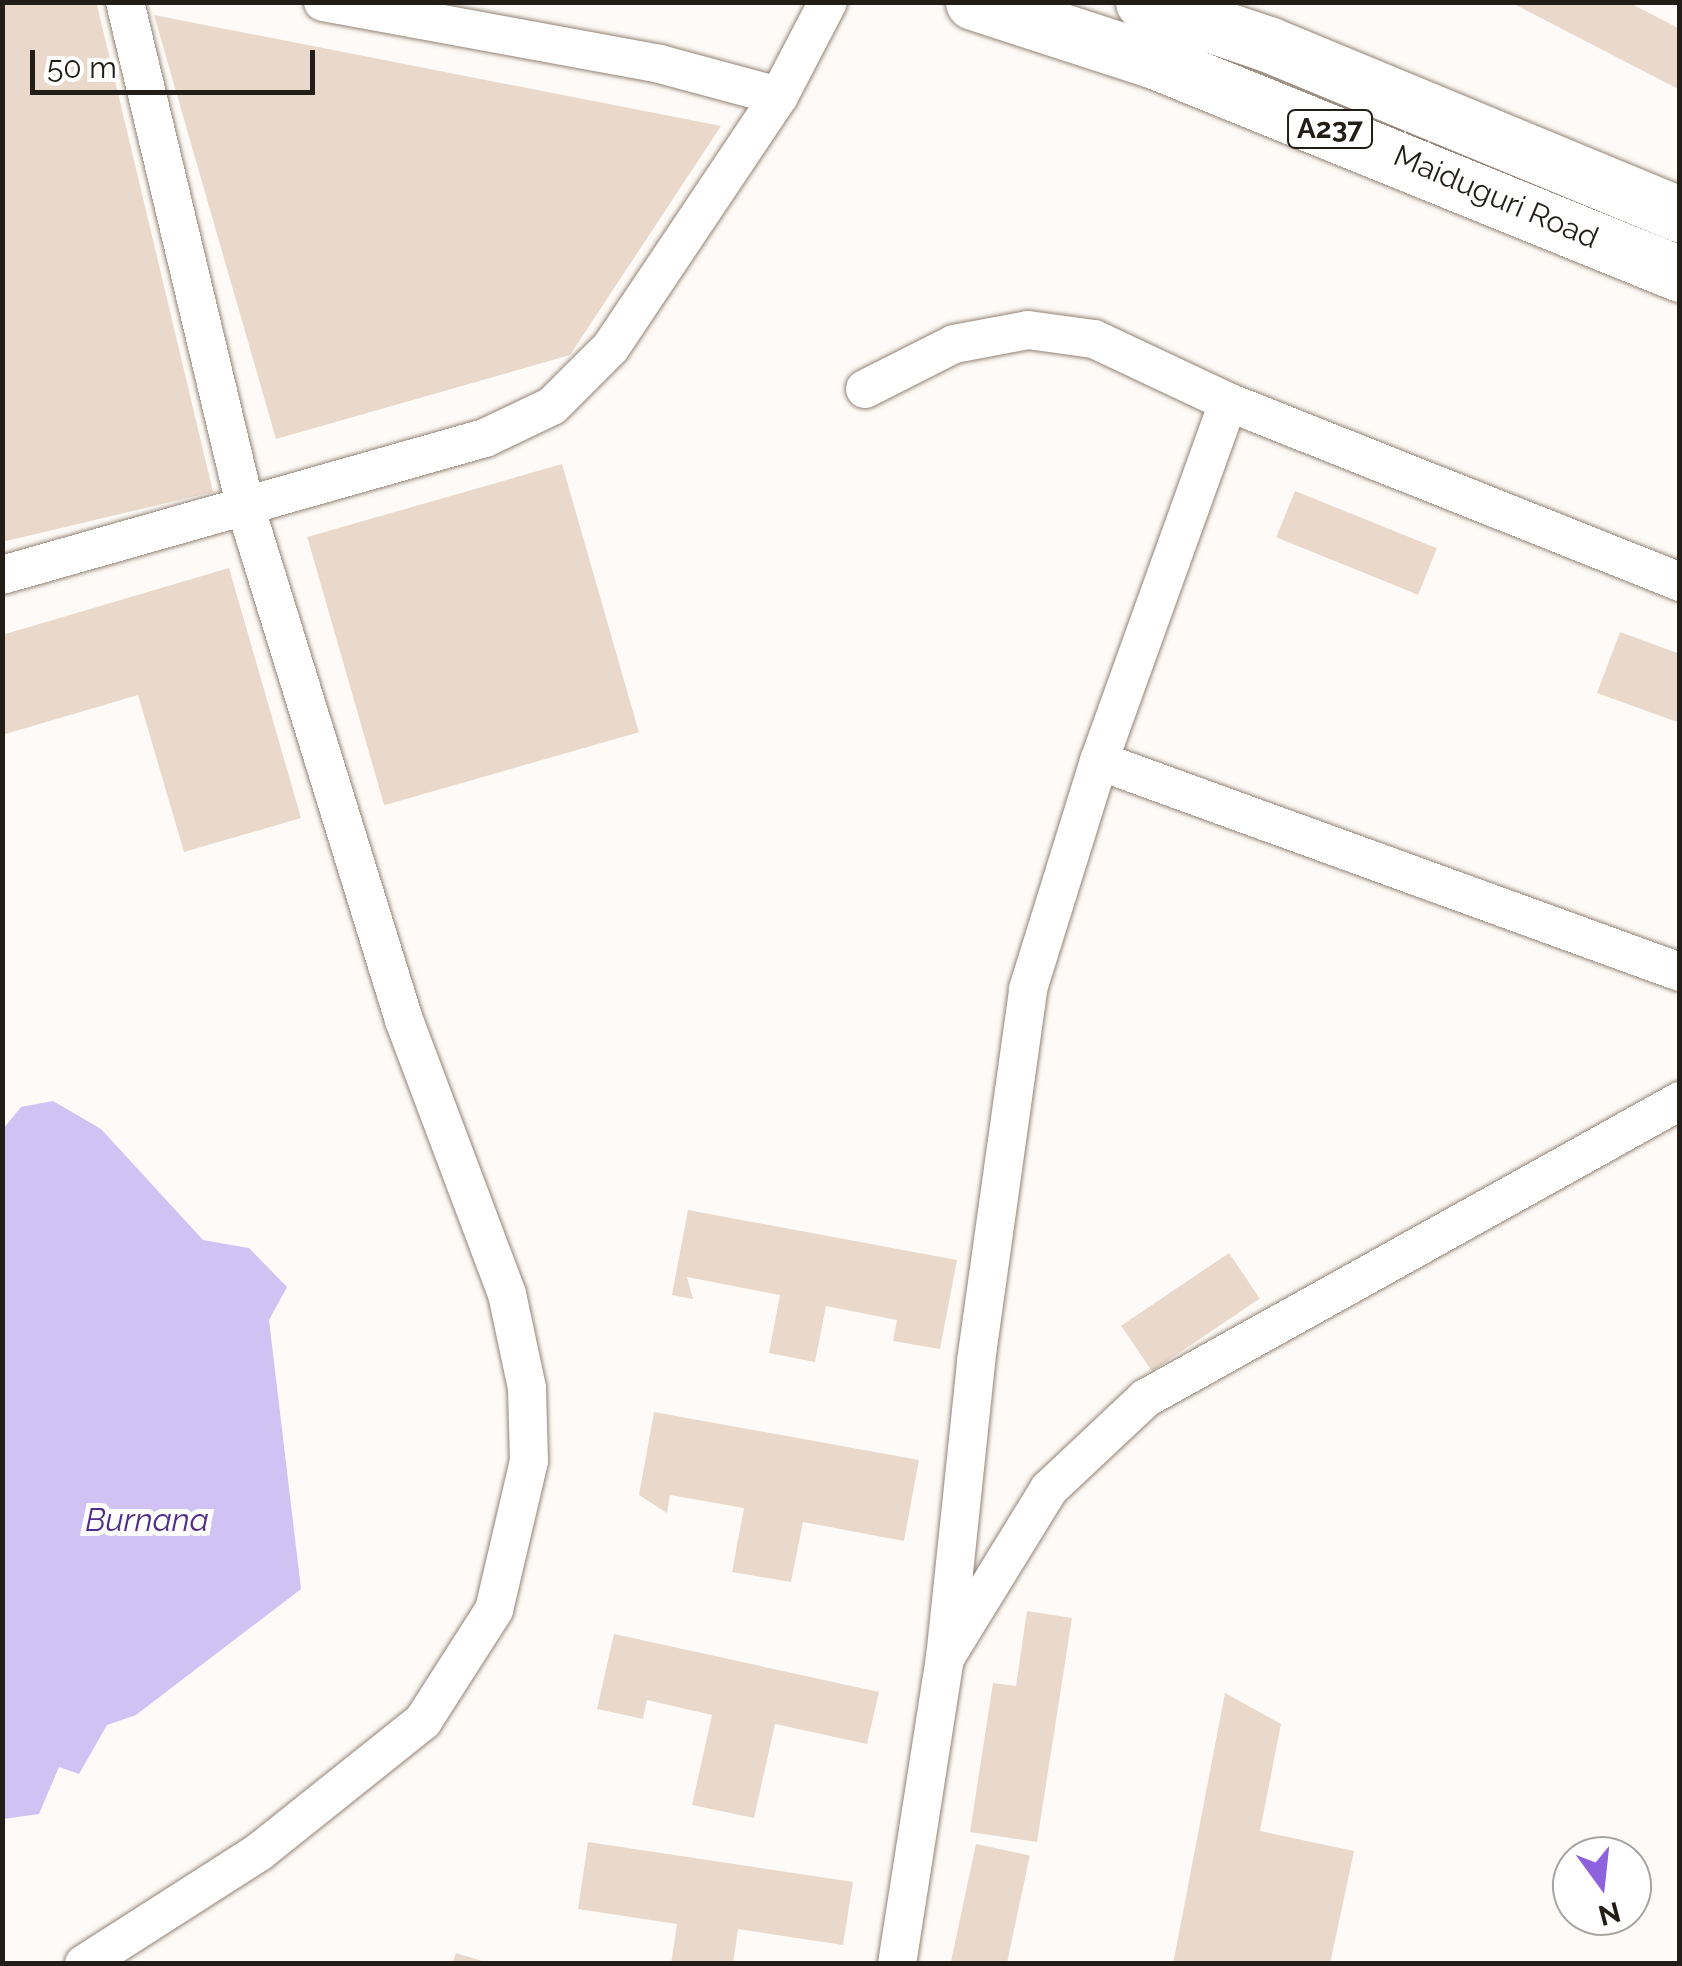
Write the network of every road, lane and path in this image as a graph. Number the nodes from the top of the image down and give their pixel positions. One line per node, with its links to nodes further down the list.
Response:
1 (126, 2): 11 (street)
2 (322, 2): 6 (street)
3 (828, 2): 6 (street)
4 (972, 2): 8 (highway, Maiduguri Road / A237)
5 (1143, 2): 7 (highway, Maiduguri Road / A237)
6 (779, 96): 11 (street)
7 (1680, 215)
8 (1680, 274)
9 (865, 389): 10 (street)
10 (1228, 402): 13 (street); 14 (street)
11 (246, 509): 12 (street); 18 (street)
12 (2, 575)
13 (1680, 582)
14 (1099, 761): 15 (street); 17 (street)
15 (1680, 972)
16 (1680, 1101): 17 (street)
17 (946, 1658): 19 (street)
18 (84, 1964)
19 (897, 1964)

